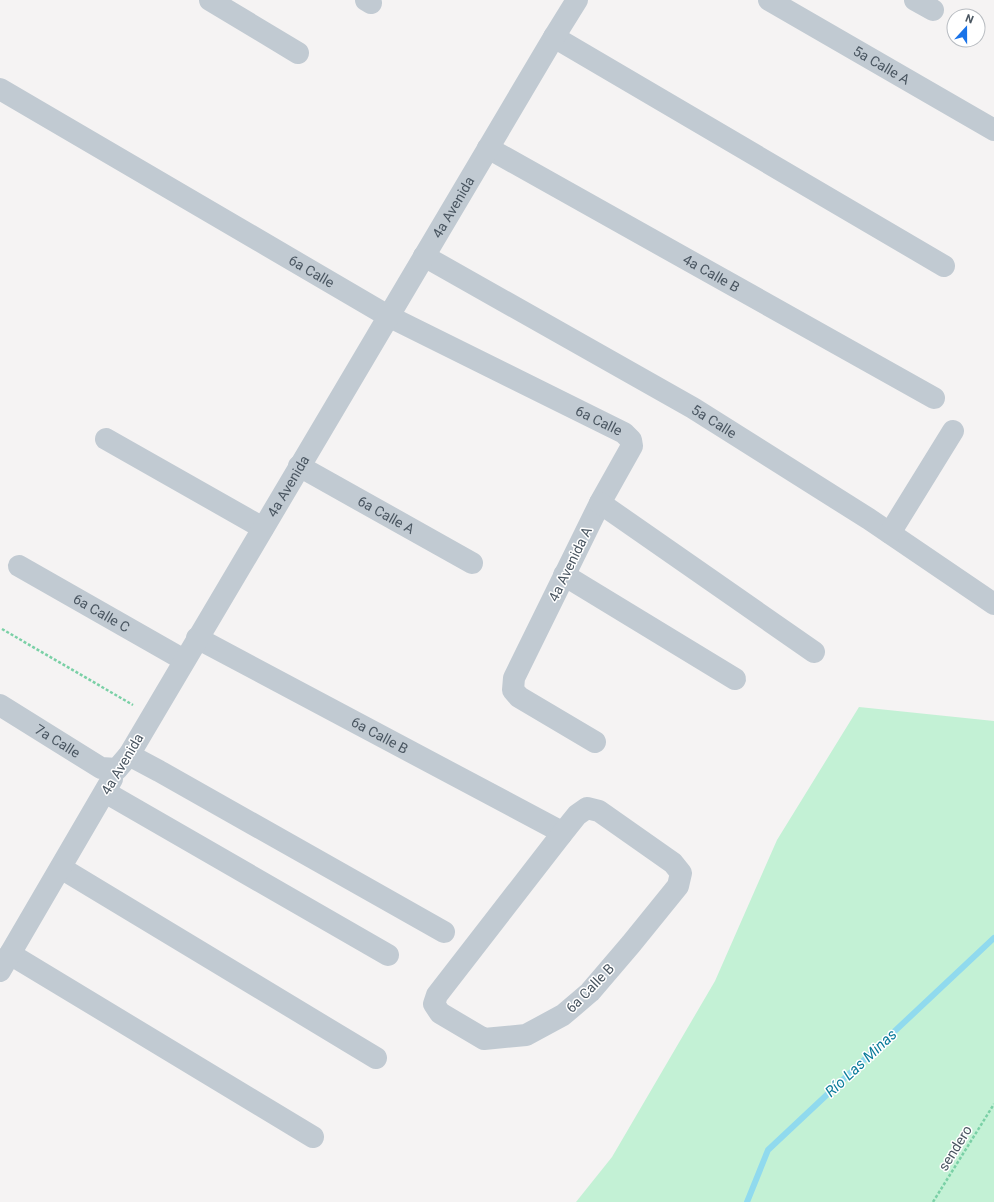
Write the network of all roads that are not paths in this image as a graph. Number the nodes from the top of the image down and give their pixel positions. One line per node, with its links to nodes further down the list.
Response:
1 (210, 0): 7 (street)
2 (577, 0): 6 (street, 4a Avenida)
3 (769, 0): 9 (street, 5a Calle A)
4 (915, 0): 5 (street)
5 (933, 10)
6 (554, 37): 10 (street, 4a Avenida); 12 (street)
7 (298, 52)
8 (0, 89): 13 (street, 6a Calle)
9 (994, 130)
10 (488, 148): 11 (street, 4a Avenida); 14 (street, 4a Calle B)
11 (424, 256): 13 (street, 4a Avenida); 21 (street, 5a Calle)
12 (944, 266)
13 (388, 316): 17 (street, 6a Calle); 18 (street, 4a Avenida)
14 (934, 398)
15 (953, 430): 21 (street)
16 (106, 439): 20 (street)
17 (631, 440): 19 (street, 4a Avenida A)
18 (299, 466): 20 (street, 4a Avenida); 22 (street, 6a Calle A)
19 (600, 503): 24 (street, 4a Avenida A); 27 (street)
20 (263, 528): 26 (street, 4a Avenida)
21 (890, 533): 25 (street, 5a Calle)
22 (472, 564)
23 (19, 566): 28 (street, 6a Calle C)
24 (564, 575): 29 (street); 31 (street, 4a Avenida A)
25 (994, 604)
26 (197, 638): 28 (street, 4a Avenida); 34 (street, 6a Calle B)
27 (814, 652)
28 (184, 660): 32 (street, 4a Avenida)
29 (735, 679)
30 (0, 705): 32 (street, 7a Calle)
31 (595, 742)
32 (123, 762): 33 (street, 4a Avenida); 36 (street)
33 (105, 792): 35 (street, 4a Avenida); 37 (street)
34 (561, 835): 34 (street, 6a Calle B)
35 (61, 868): 38 (street, 4a Avenida); 39 (street)
36 (444, 932)
37 (388, 955)
38 (5, 963): 40 (street)
39 (376, 1058)
40 (313, 1137)

